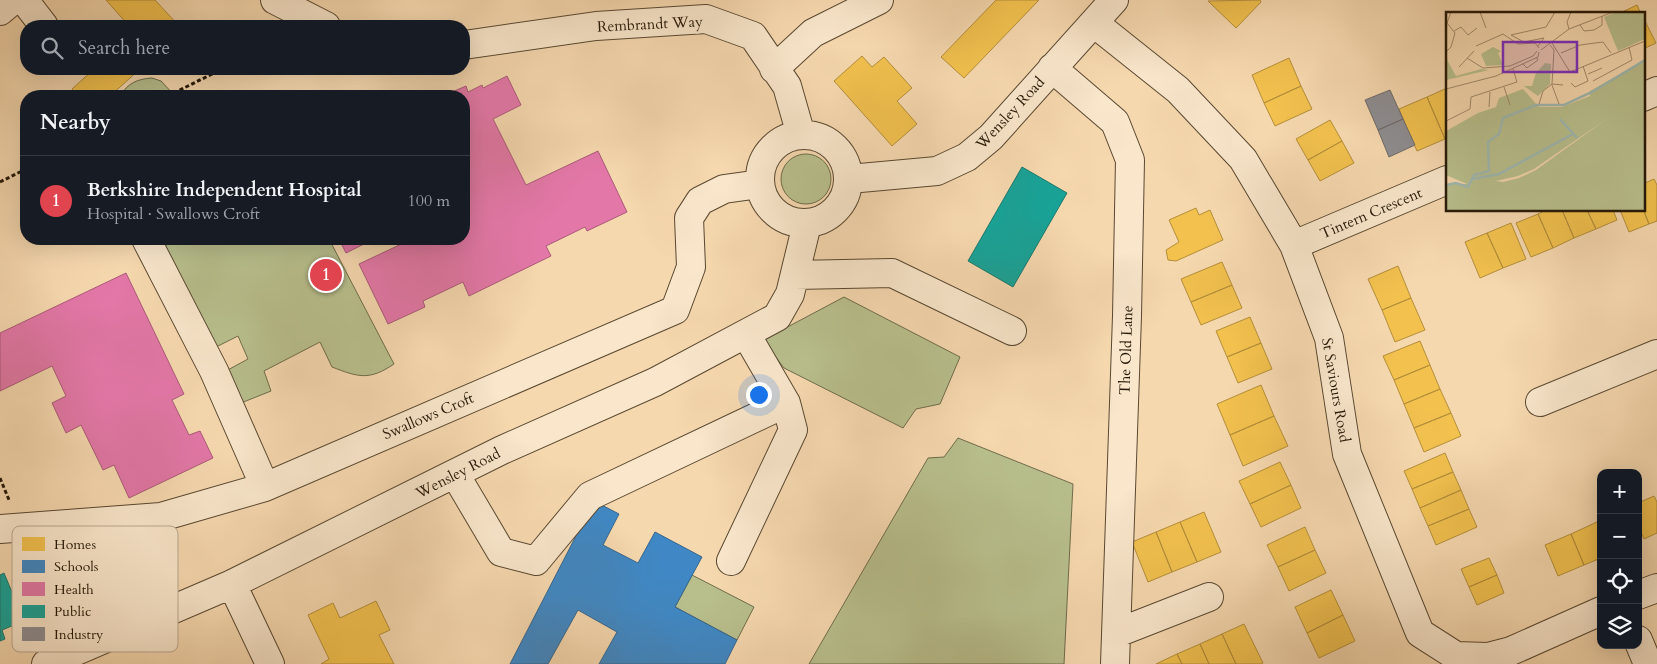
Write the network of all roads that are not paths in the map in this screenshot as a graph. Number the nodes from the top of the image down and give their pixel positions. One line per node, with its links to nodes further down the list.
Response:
1 (13, 0): 6 (street)
2 (24, 0): 7 (street)
3 (276, 0): 8 (street)
4 (879, 0): 12 (street)
5 (1114, 0): 9 (street, Wensley Road)
6 (0, 11)
7 (39, 20)
8 (314, 20)
9 (1094, 23): 11 (street, Wensley Road); 21 (street, St Saviours Road)
10 (470, 44): 12 (street, Rembrandt Way)
11 (1052, 68): 16 (street, Wensley Road); 38 (street, The Old Lane)
12 (774, 69): 15 (street, Rembrandt Way)
13 (1657, 91): 14 (street)
14 (1644, 97)
15 (801, 135): 16 (street); 18 (street)
16 (848, 179): 19 (street)
17 (1446, 180): 21 (street, Tintern Crescent)
18 (760, 184): 19 (street); 29 (street, Swallows Croft)
19 (806, 224): 22 (street, Wensley Road)
20 (149, 245): 29 (street)
21 (1294, 245): 41 (street, St Saviours Road)
22 (795, 275): 23 (street); 24 (street, Wensley Road)
23 (1012, 331)
24 (746, 334): 27 (street); 28 (street, Wensley Road)
25 (1657, 354): 26 (street)
26 (1540, 402)
27 (786, 403): 28 (street); 31 (street)
28 (455, 474): 32 (street, Wensley Road)
29 (265, 487): 30 (street, Swallows Croft)
30 (41, 526)
31 (731, 560)
32 (232, 584): 36 (street, Wensley Road); 43 (street)
33 (1657, 588): 34 (street)
34 (1642, 594)
35 (1208, 597): 38 (street)
36 (178, 607)
37 (1597, 613): 41 (street, St Saviours Road)
38 (1117, 633): 44 (street, The Old Lane)
39 (1642, 649): 45 (street)
40 (74, 652): 42 (street, Wensley Road)
41 (1454, 660)
42 (46, 664)
43 (270, 664)
44 (1115, 664)
45 (1648, 664)

